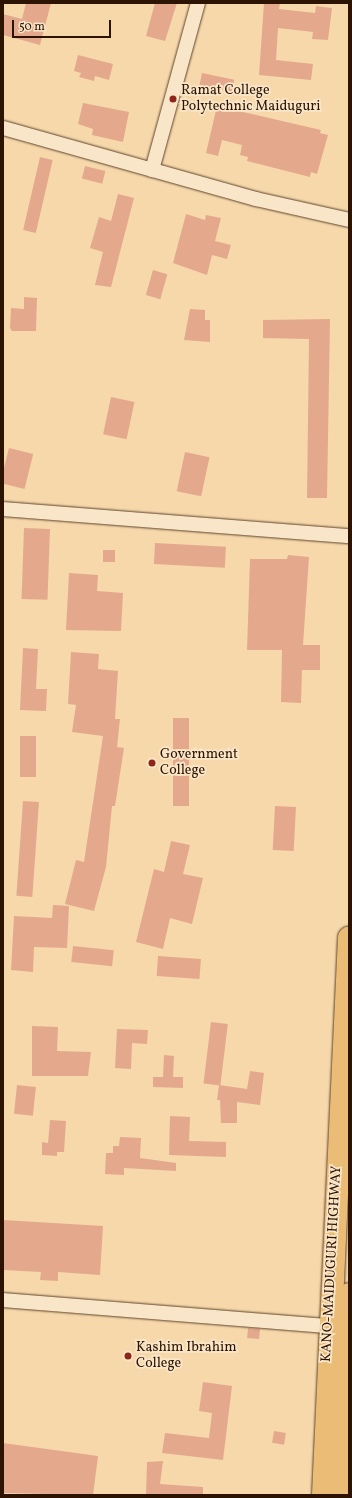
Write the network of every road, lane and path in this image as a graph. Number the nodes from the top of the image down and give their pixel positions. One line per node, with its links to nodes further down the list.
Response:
1 (198, 3): 3 (street)
2 (3, 128): 3 (street)
3 (152, 170): 4 (street)
4 (349, 220)
5 (3, 509): 6 (street)
6 (349, 536)
7 (349, 938): 10 (highway, KANO-MAIDUGURI HIGHWAY)
8 (349, 1294): 12 (highway, KANO-MAIDUGURI HIGHWAY)
9 (3, 1300): 10 (street)
10 (329, 1326): 11 (highway, KANO-MAIDUGURI HIGHWAY)
11 (323, 1495)
12 (342, 1495)

